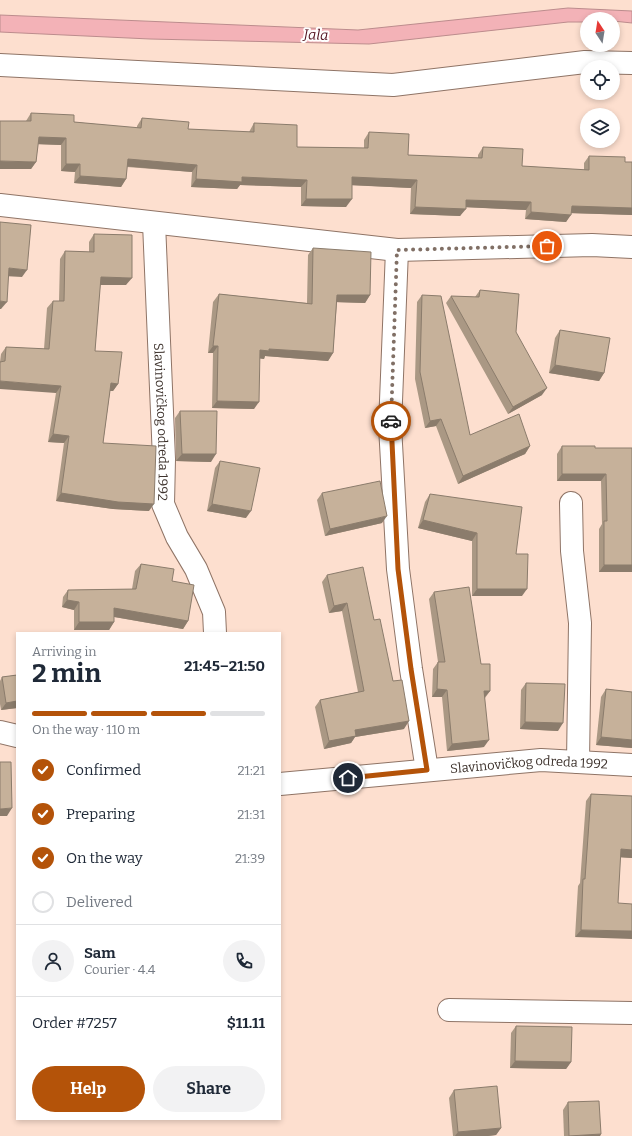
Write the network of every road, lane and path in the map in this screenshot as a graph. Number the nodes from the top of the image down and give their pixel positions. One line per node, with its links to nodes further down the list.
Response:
1 (632, 63): 2 (street)
2 (0, 66)
3 (0, 205): 4 (street)
4 (154, 223): 6 (street); 8 (street, Slavinovičkog odreda 1992)
5 (632, 247): 6 (street)
6 (397, 250): 13 (street)
7 (571, 503): 11 (street)
8 (215, 632)
9 (0, 732): 10 (street)
10 (16, 736)
11 (578, 762): 12 (street, Slavinovičkog odreda 1992); 13 (street, Slavinovičkog odreda 1992)
12 (632, 765)
13 (427, 770): 14 (street, Slavinovičkog odreda 1992)
14 (281, 784)
15 (449, 1010): 16 (street)
16 (632, 1013)

